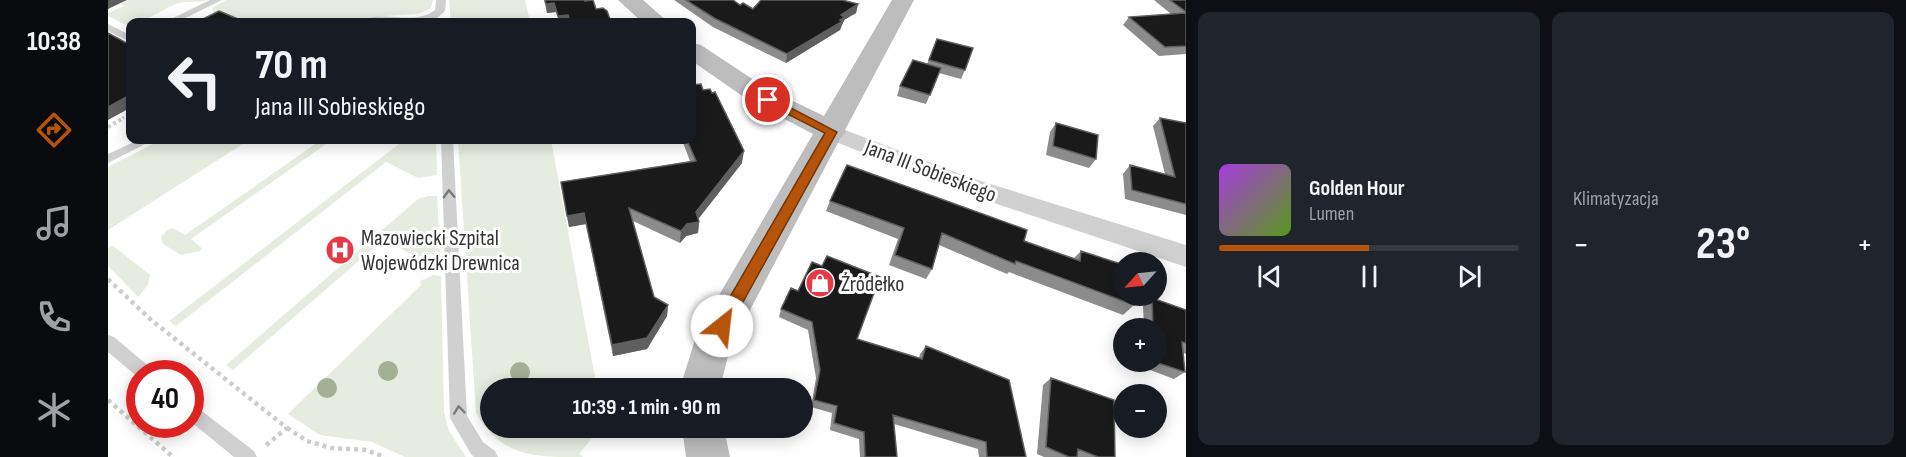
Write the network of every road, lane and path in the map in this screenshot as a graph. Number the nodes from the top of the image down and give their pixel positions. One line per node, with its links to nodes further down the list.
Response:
1 (217, 0): 5 (lane)
2 (441, 0): 6 (lane)
3 (629, 0): 7 (street)
4 (903, 0): 13 (street)
5 (179, 18)
6 (433, 18)
7 (651, 18)
8 (108, 27): 9 (lane)
9 (126, 37)
10 (696, 53): 13 (street, Jana III Sobieskiego)
11 (126, 116): 12 (path)
12 (108, 127)
13 (832, 132): 19 (street, Jana III Sobieskiego); 23 (street)
14 (127, 144): 17 (lane)
15 (138, 144): 17 (lane)
16 (447, 144): 31 (lane, one-way to 16)
17 (123, 151): 18 (lane)
18 (108, 159)
19 (1186, 256)
20 (108, 279): 26 (path)
21 (108, 342): 22 (lane)
22 (129, 360)
23 (703, 378)
24 (108, 400): 29 (path)
25 (204, 419): 28 (lane)
26 (287, 428): 28 (path); 30 (path)
27 (705, 438): 32 (street)
28 (255, 453)
29 (173, 457)
30 (385, 457)
31 (489, 457)
32 (708, 457)

